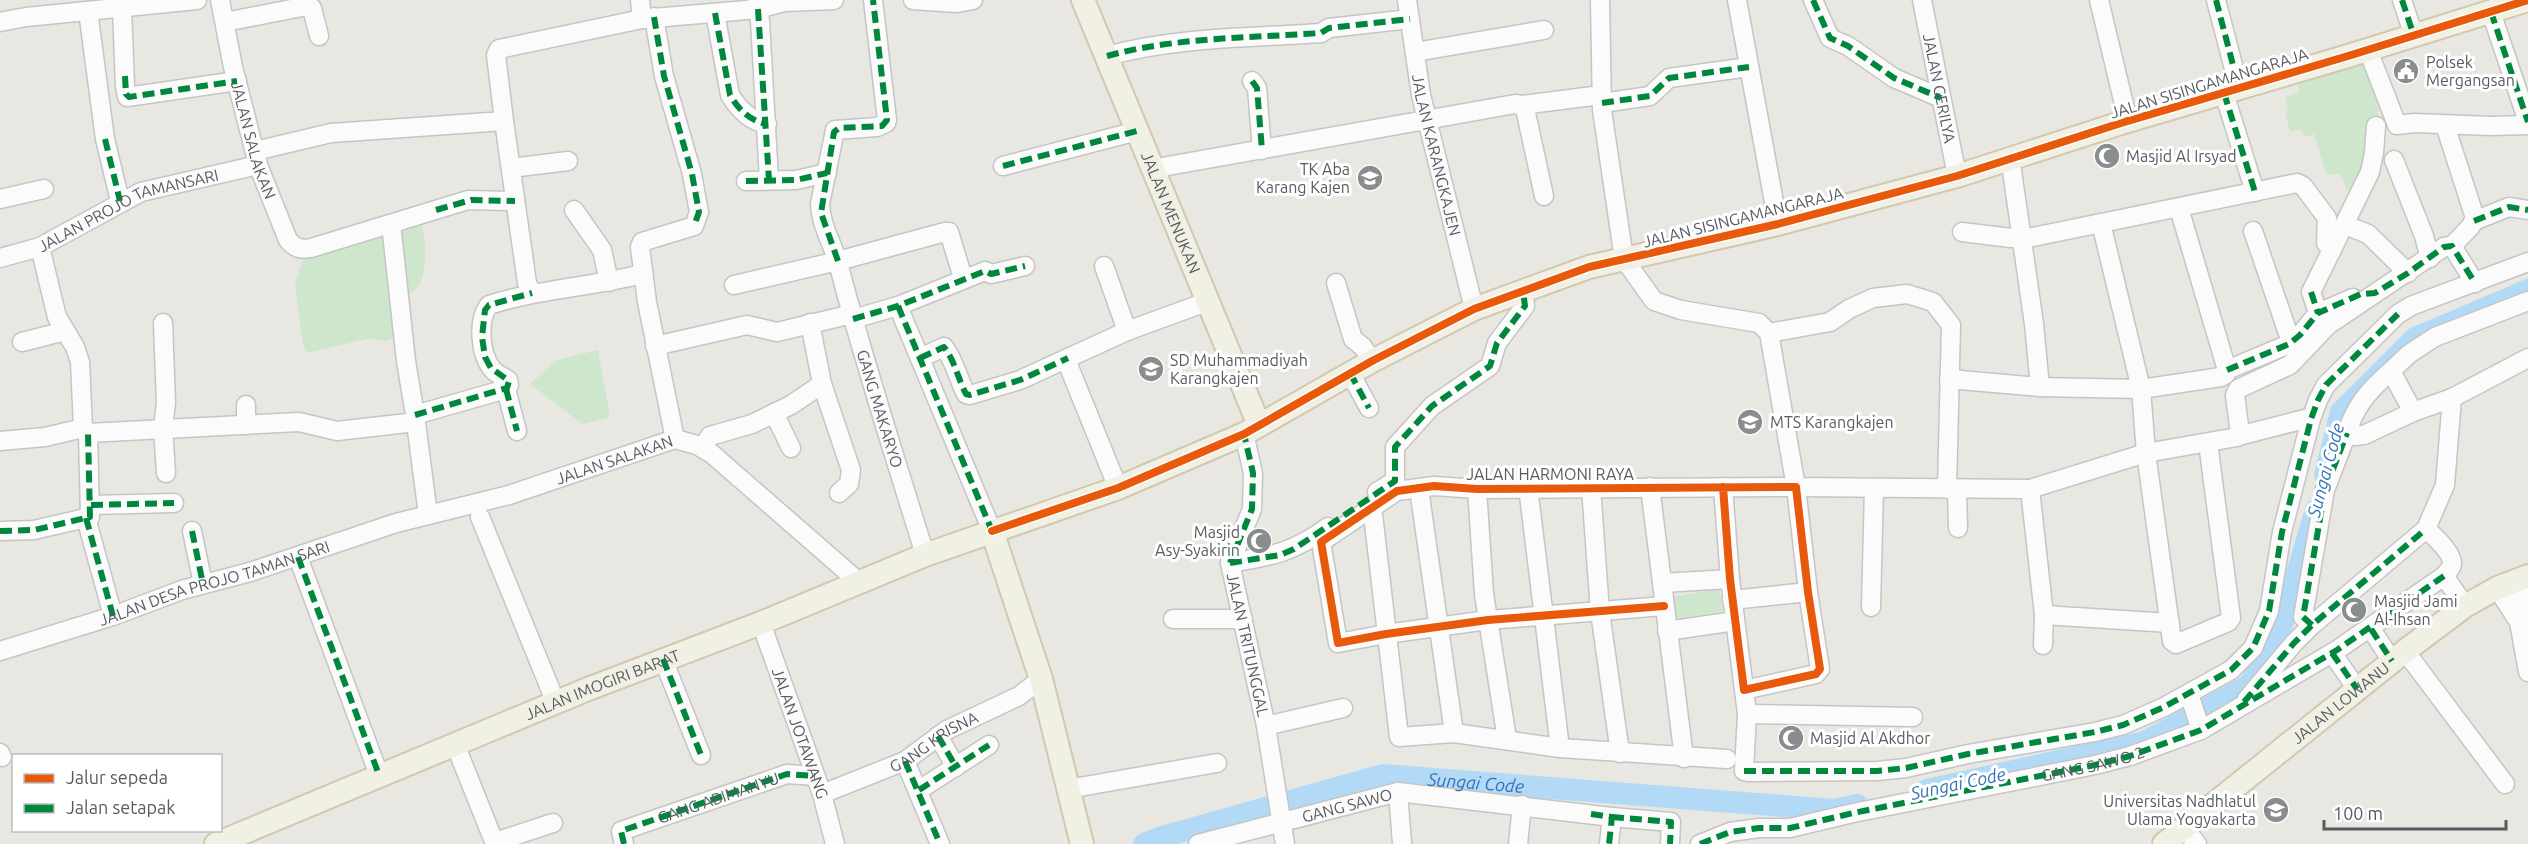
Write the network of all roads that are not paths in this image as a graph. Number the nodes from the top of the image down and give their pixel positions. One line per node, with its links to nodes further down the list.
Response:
1 (197, 0): 21 (street)
2 (220, 0): 28 (street, JALAN SALAKAN)
3 (640, 0): 25 (street)
4 (813, 0): 5 (street); 20 (street)
5 (834, 0)
6 (873, 0): 59 (street, GANG MAKARYO)
7 (913, 0): 8 (street)
8 (922, 0): 9 (street)
9 (973, 0)
10 (1083, 0): 34 (main road, JALAN MENUKAN)
11 (1407, 0): 26 (street, JALAN KARANGKAJEN)
12 (1600, 0): 41 (street)
13 (1737, 0): 35 (street)
14 (1813, 0): 40 (street)
15 (1922, 0): 40 (street, JALAN GERILYA)
16 (2099, 0): 45 (street)
17 (2216, 0): 39 (street)
18 (2402, 0): 31 (street)
19 (2528, 0): 23 (main road, JALAN SISINGAMANGARAJA)
20 (758, 5): 24 (street); 47 (street)
21 (122, 8): 22 (street); 36 (street)
22 (88, 11): 27 (street); 67 (street)
23 (2491, 12): 31 (main road, JALAN SISINGAMANGARAJA); 38 (street)
24 (715, 13): 25 (street); 47 (street)
25 (648, 18): 44 (street); 91 (street)
26 (1410, 19): 33 (street, JALAN KARANGKAJEN); 34 (street)
27 (0, 22)
28 (225, 22): 30 (street); 36 (street, JALAN SALAKAN)
29 (1544, 30): 33 (street)
30 (319, 36)
31 (2414, 36): 32 (main road, JALAN SISINGAMANGARAJA)
32 (2368, 50): 39 (main road, JALAN SISINGAMANGARAJA); 48 (street)
33 (1415, 52): 43 (street, JALAN KARANGKAJEN)
34 (1107, 57): 50 (main road, JALAN MENUKAN)
35 (1749, 67): 41 (street); 75 (street)
36 (237, 81): 53 (street, JALAN SALAKAN)
37 (1252, 81): 51 (street)
38 (2523, 89): 46 (street)
39 (2231, 90): 45 (main road, JALAN SISINGAMANGARAJA); 64 (street)
40 (1941, 98): 60 (street, JALAN GERILYA)
41 (1601, 99): 42 (street); 85 (street)
42 (1522, 105): 43 (street); 65 (street)
43 (1426, 120): 51 (street); 103 (street, JALAN KARANGKAJEN)
44 (504, 121): 53 (street, JALAN PROJO TAMANSARI); 57 (street)
45 (2128, 121): 52 (main road, JALAN SISINGAMANGARAJA)
46 (2528, 123): 48 (street)
47 (767, 124): 61 (street)
48 (2445, 125): 72 (street)
49 (2376, 126): 76 (street)
50 (1137, 131): 56 (street); 58 (main road, JALAN MENUKAN)
51 (1262, 150): 58 (street)
52 (2010, 157): 60 (main road, JALAN SISINGAMANGARAJA); 79 (street)
53 (257, 158): 67 (street, JALAN PROJO TAMANSARI); 74 (street, JALAN SALAKAN)
54 (2394, 159): 84 (street)
55 (568, 161): 57 (street)
56 (1003, 166)
57 (511, 168): 68 (street)
58 (1151, 169): 100 (main road, JALAN MENUKAN)
59 (827, 173): 61 (street); 86 (street, GANG MAKARYO)
60 (1957, 176): 75 (main road, JALAN SISINGAMANGARAJA)
61 (770, 180): 62 (street)
62 (746, 181)
63 (44, 189): 66 (street)
64 (2255, 192): 69 (street); 82 (street)
65 (1544, 196)
66 (0, 199)
67 (120, 201): 81 (street, JALAN PROJO TAMANSARI)
68 (515, 201): 74 (street); 98 (street)
69 (2179, 208): 73 (street); 118 (street)
70 (574, 210): 93 (street)
71 (2528, 210): 72 (street)
72 (2474, 221): 80 (street)
73 (2101, 223): 79 (street); 125 (street)
74 (391, 224): 131 (street)
75 (1778, 224): 85 (main road, JALAN SISINGAMANGARAJA)
76 (2345, 225): 82 (street); 90 (street)
77 (2253, 231): 112 (street)
78 (1962, 232): 79 (street)
79 (2022, 238): 123 (street)
80 (2452, 246): 84 (street); 95 (street)
81 (40, 247): 83 (street, JALAN PROJO TAMANSARI); 108 (street)
82 (2332, 250): 104 (street)
83 (0, 258)
84 (2430, 258): 90 (street)
85 (1624, 259): 97 (main road, JALAN SISINGAMANGARAJA); 110 (street)
86 (838, 261): 92 (street); 96 (street); 105 (street, GANG MAKARYO)
87 (2528, 262): 95 (street)
88 (1024, 266): 92 (street)
89 (1104, 266): 109 (street)
90 (2408, 273): 99 (street)
91 (642, 274): 93 (street); 113 (street)
92 (963, 278): 102 (street)
93 (609, 282): 98 (street)
94 (1336, 283): 117 (street)
95 (2475, 283): 207 (street)
96 (734, 285)
97 (1523, 291): 103 (main road, JALAN SISINGAMANGARAJA); 171 (street)
98 (532, 293): 124 (street)
99 (2375, 293): 104 (street); 140 (street)
100 (1209, 301): 109 (street); 135 (main road, JALAN MENUKAN)
101 (2528, 301): 119 (street)
102 (898, 306): 105 (street); 114 (street)
103 (1474, 309): 117 (main road, JALAN SISINGAMANGARAJA)
104 (2318, 313): 112 (street)
105 (852, 316): 107 (street); 169 (street, GANG MAKARYO)
106 (163, 323): 134 (street)
107 (810, 324): 113 (street); 122 (street)
108 (65, 331): 111 (street); 136 (street)
109 (1127, 331): 115 (street)
110 (1769, 333): 121 (street); 151 (street)
111 (22, 342)
112 (2292, 342): 118 (street)
113 (655, 346): 138 (street)
114 (920, 358): 115 (street); 168 (street)
115 (1068, 358): 152 (street)
116 (2528, 358): 126 (street)
117 (1372, 361): 120 (main road, JALAN SISINGAMANGARAJA)
118 (2227, 370): 125 (street)
119 (2391, 372): 129 (street); 139 (street)
120 (1350, 373): 128 (street); 135 (main road, JALAN SISINGAMANGARAJA)
121 (1949, 379): 123 (street); 156 (street)
122 (822, 384): 130 (street); 158 (street)
123 (2040, 387): 125 (street)
124 (506, 388): 131 (street); 137 (street)
125 (2141, 389): 145 (street)
126 (2452, 398): 129 (street); 165 (street)
127 (246, 405): 133 (street)
128 (1369, 408)
129 (2413, 412): 139 (street)
130 (774, 413): 142 (street); 144 (street)
131 (416, 418): 133 (street); 162 (street)
132 (2305, 419): 140 (street, JALAN HARMONI RAYA)
133 (246, 425): 134 (street)
134 (163, 428): 136 (street); 146 (street)
135 (1251, 429): 152 (main road, JALAN SISINGAMANGARAJA); 171 (street, JALAN TRITUNGGAL)
136 (85, 430): 141 (street); 161 (street)
137 (517, 431)
138 (674, 433): 142 (street, JALAN SALAKAN); 162 (street, JALAN SALAKAN)
139 (2347, 434): 193 (street)
140 (2238, 436): 143 (street, JALAN HARMONI RAYA)
141 (0, 441)
142 (705, 443): 175 (street, JALAN SALAKAN)
143 (2208, 443): 145 (street, JALAN HARMONI RAYA); 192 (street)
144 (791, 448)
145 (2146, 453): 157 (street, JALAN HARMONI RAYA); 192 (street)
146 (166, 473)
147 (1528, 487): 148 (street, JALAN HARMONI RAYA); 155 (street, JALAN HARMONI RAYA); 186 (street)
148 (1591, 487): 149 (street, JALAN HARMONI RAYA); 183 (street)
149 (1650, 487): 150 (street, JALAN HARMONI RAYA); 176 (street)
150 (1723, 487): 151 (street, JALAN HARMONI RAYA); 173 (street)
151 (1796, 487): 153 (street, JALAN HARMONI RAYA); 178 (street)
152 (1118, 488): 168 (main road, JALAN SISINGAMANGARAJA)
153 (1874, 488): 156 (street, JALAN HARMONI RAYA); 182 (street)
154 (1419, 489): 155 (street, JALAN HARMONI RAYA); 160 (street, JALAN HARMONI RAYA); 194 (street)
155 (1477, 489): 189 (street)
156 (1952, 489): 157 (street, JALAN HARMONI RAYA); 164 (street)
157 (2030, 489): 184 (street)
158 (839, 493)
159 (174, 503): 161 (street)
160 (1372, 506): 197 (street); 197 (street, JALAN HARMONI RAYA)
161 (89, 511): 166 (street); 185 (street)
162 (428, 515): 170 (street, JALAN DESA PROJO TAMAN SARI)
163 (480, 517): 208 (street)
164 (1958, 528)
165 (2426, 529): 172 (street); 193 (street)
166 (0, 531)
167 (192, 531): 177 (street)
168 (992, 531): 169 (main road, JALAN IMOGIRI BARAT); 204 (main road)
169 (925, 555): 175 (main road, JALAN IMOGIRI BARAT)
170 (298, 557): 177 (street, JALAN DESA PROJO TAMAN SARI); 228 (street)
171 (1230, 563): 188 (street, JALAN TRITUNGGAL)
172 (2444, 576): 181 (street); 195 (street, GANG SAWO 2)
173 (1730, 579): 176 (street); 179 (street)
174 (2514, 581): 181 (main road, JALAN LOWANU); 203 (street)
175 (860, 583): 191 (main road, JALAN IMOGIRI BARAT)
176 (1662, 583): 180 (street)
177 (203, 584): 185 (street, JALAN DESA PROJO TAMAN SARI)
178 (1808, 592): 179 (street); 206 (street)
179 (1732, 600): 190 (street)
180 (1664, 606): 183 (street); 196 (street)
181 (2465, 606): 201 (main road, JALAN LOWANU)
182 (1871, 607)
183 (1600, 612): 186 (street); 221 (street)
184 (2044, 615): 192 (street); 198 (street)
185 (113, 616): 199 (street, JALAN DESA PROJO TAMAN SARI)
186 (1543, 617): 189 (street); 220 (street)
187 (1173, 619): 188 (street)
188 (1243, 619): 213 (street, JALAN TRITUNGGAL)
189 (1488, 620): 194 (street); 217 (street)
190 (1735, 621): 196 (street); 206 (street)
191 (761, 623): 202 (main road, JALAN IMOGIRI BARAT); 229 (street, JALAN JOTAWANG)
192 (2170, 623)
193 (2312, 625): 209 (street)
194 (1439, 626): 197 (street); 215 (street)
195 (2371, 629): 200 (street, GANG SAWO 2); 201 (street)
196 (1667, 631): 223 (street)
197 (1386, 634): 215 (street)
198 (2043, 645)
199 (0, 651)
200 (2332, 653): 205 (street); 209 (street, GANG SAWO 2)
201 (2398, 656): 205 (main road, JALAN LOWANU); 230 (street)
202 (663, 659): 208 (main road, JALAN IMOGIRI BARAT); 222 (street)
203 (2527, 662)
204 (1041, 679): 216 (street, GANG KRISNA); 231 (main road)
205 (2357, 689): 239 (main road, JALAN LOWANU)
206 (1744, 690): 211 (street)
207 (2190, 697): 211 (street); 214 (street)
208 (556, 703): 218 (main road, JALAN IMOGIRI BARAT)
209 (2241, 707): 214 (street, GANG SAWO 2)
210 (1343, 708): 213 (street)
211 (1747, 714): 212 (street)
212 (1913, 717)
213 (1266, 726): 237 (street, JALAN TRITUNGGAL)
214 (2200, 726): 252 (street, GANG SAWO 2)
215 (1454, 733): 217 (street)
216 (938, 736): 225 (street, GANG KRISNA); 227 (street)
217 (1507, 739): 220 (street)
218 (455, 744): 228 (main road, JALAN IMOGIRI BARAT); 241 (street)
219 (989, 745): 227 (street)
220 (1560, 748): 221 (street)
221 (1620, 753): 223 (street)
222 (700, 755)
223 (1684, 758): 224 (street)
224 (1727, 759)
225 (905, 761): 232 (street); 234 (street, GANG KRISNA)
226 (1217, 763): 231 (street)
227 (956, 767): 232 (street)
228 (380, 775): 244 (main road, JALAN IMOGIRI BARAT)
229 (815, 776): 234 (street, JALAN JOTAWANG); 240 (street, GANG ABIMANYU)
230 (2505, 784)
231 (1068, 789): 243 (main road)
232 (920, 790): 245 (street)
233 (1398, 792): 235 (street, GANG SAWO); 237 (street, GANG SAWO); 248 (street)
234 (822, 794): 242 (street, JALAN JOTAWANG)
235 (1522, 805): 236 (street, GANG SAWO); 249 (street)
236 (1612, 817): 250 (street); 251 (street, GANG SAWO)
237 (1282, 819): 246 (street, GANG SAWO); 247 (street, JALAN TRITUNGGAL)
238 (554, 823): 241 (street)
239 (2190, 836): 253 (main road, JALAN LOWANU)
240 (622, 837)
241 (495, 843)
242 (832, 843)
243 (1081, 843)
244 (216, 844)
245 (940, 844)
246 (1198, 844)
247 (1285, 844)
248 (1402, 844)
249 (1518, 844)
250 (1609, 844)
251 (1670, 844)
252 (1700, 844)
253 (2164, 844)

